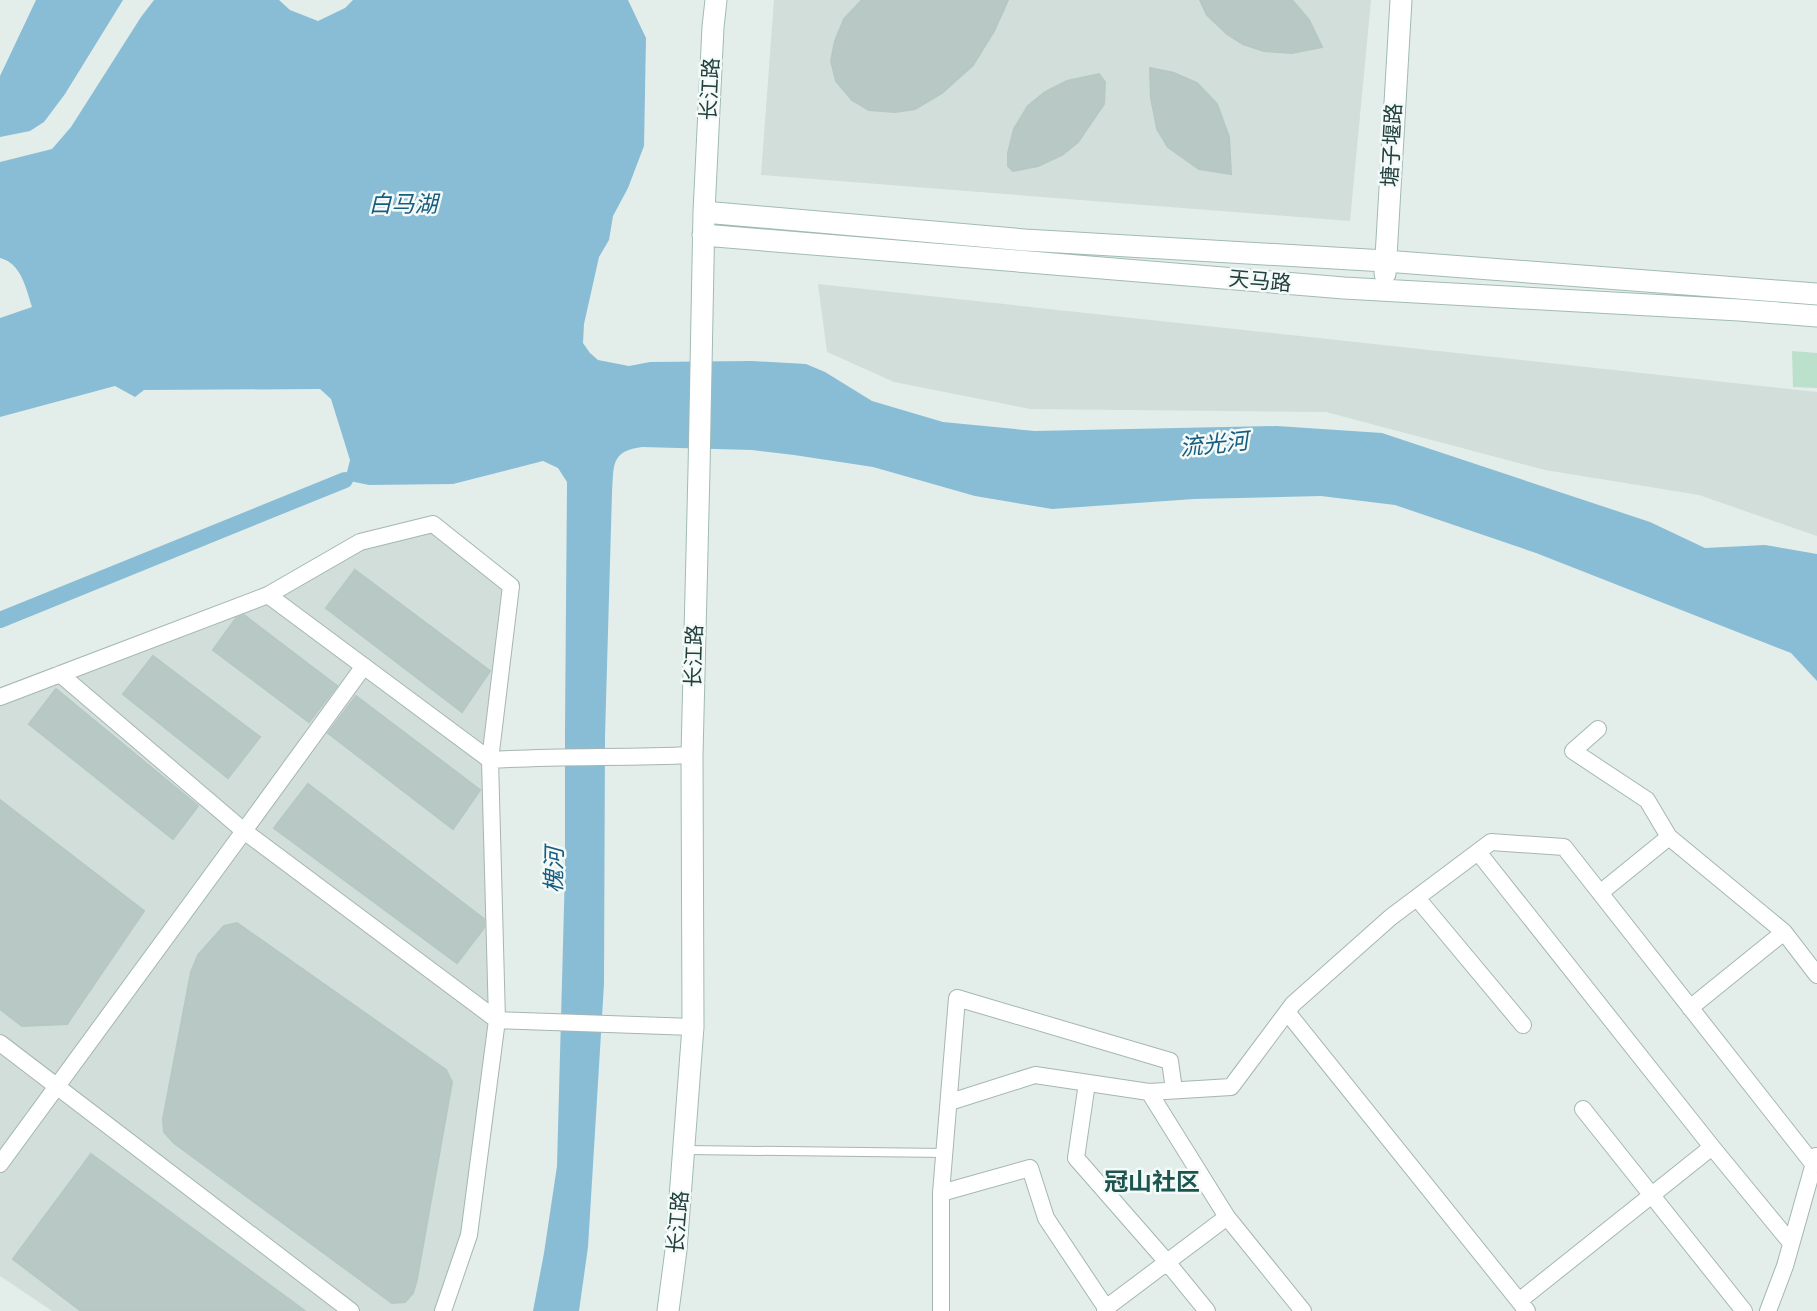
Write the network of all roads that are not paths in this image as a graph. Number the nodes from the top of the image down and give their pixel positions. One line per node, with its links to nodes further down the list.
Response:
1 (716, 0): 3 (main road, 长江路)
2 (1401, 0): 5 (main road, 塘子堰路)
3 (704, 212): 4 (main road, 长江路); 5 (main road, 天马路)
4 (703, 235): 6 (main road, 天马路); 14 (main road, 长江路)
5 (1385, 261): 6 (main road, 塘子堰路); 7 (main road, 天马路)
6 (1384, 290): 8 (main road, 天马路)
7 (1817, 294)
8 (1817, 316)
9 (268, 595): 10 (street); 11 (street); 15 (street)
10 (364, 666): 15 (street); 16 (street)
11 (60, 674): 12 (street); 16 (street)
12 (0, 697)
13 (1598, 729): 17 (street)
14 (692, 755): 15 (street); 27 (main road, 长江路)
15 (490, 760): 25 (street)
16 (244, 831): 25 (street); 30 (street)
17 (1669, 837): 19 (street); 21 (street)
18 (1478, 852): 19 (street); 20 (street); 35 (street)
19 (1600, 893): 23 (street)
20 (1417, 898): 24 (street); 26 (street)
21 (1784, 932): 22 (street); 23 (street)
22 (1817, 975)
23 (1690, 1008): 38 (street)
24 (1287, 1012): 31 (street); 45 (street)
25 (498, 1020): 27 (street); 48 (street)
26 (1523, 1025)
27 (693, 1027): 36 (main road, 长江路)
28 (0, 1043): 30 (street)
29 (1087, 1083): 32 (street); 33 (street); 44 (street)
30 (55, 1087): 39 (street); 47 (street)
31 (1174, 1090): 32 (street); 33 (street)
32 (1149, 1092): 42 (street)
33 (950, 1102): 37 (street)
34 (1583, 1109): 41 (street)
35 (1712, 1147): 41 (street); 43 (street)
36 (684, 1150): 37 (lane); 49 (main road, 长江路)
37 (945, 1153): 40 (street)
38 (1815, 1159): 43 (street)
39 (0, 1164)
40 (942, 1193): 46 (street); 50 (street)
41 (1651, 1196): 45 (street); 53 (street)
42 (1227, 1217): 44 (street); 52 (street)
43 (1791, 1243): 54 (street)
44 (1167, 1262): 46 (street); 51 (street)
45 (1523, 1306)
46 (1105, 1310)
47 (351, 1311)
48 (443, 1311)
49 (668, 1311)
50 (941, 1311)
51 (1207, 1311)
52 (1303, 1311)
53 (1744, 1311)
54 (1768, 1311)

